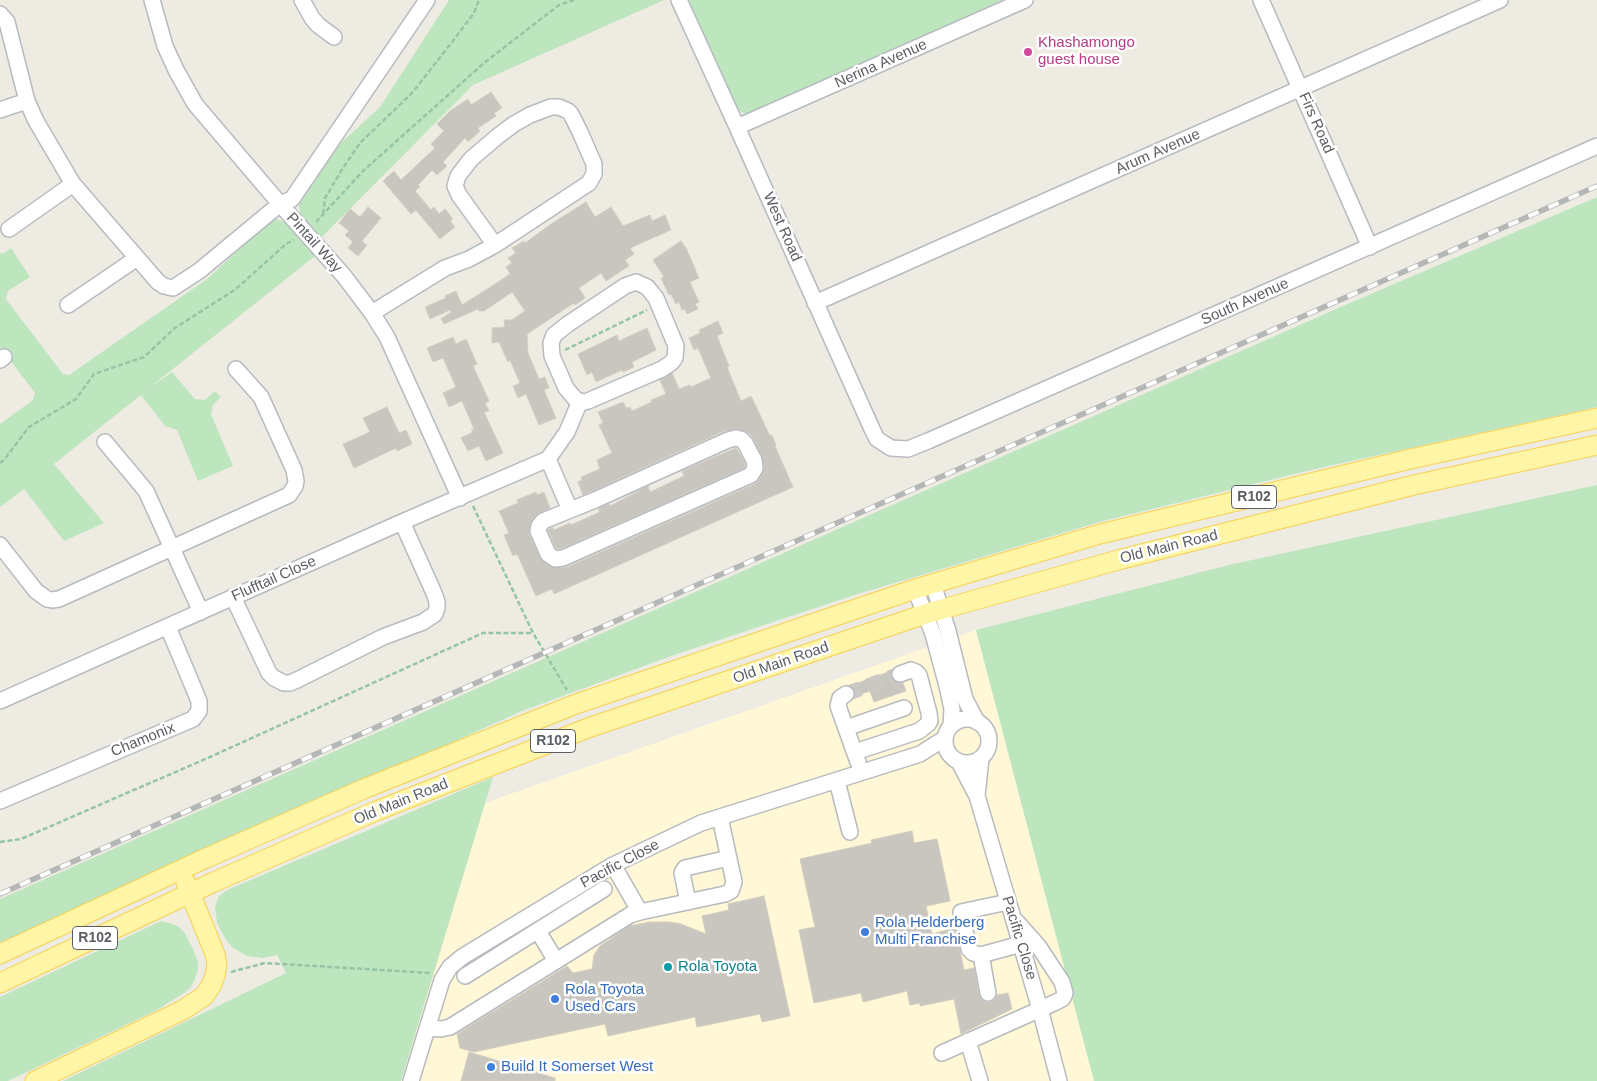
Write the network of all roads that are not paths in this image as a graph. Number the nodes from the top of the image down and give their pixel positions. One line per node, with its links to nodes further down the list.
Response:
1 (152, 0): 16 (street, Pintail Way)
2 (302, 0): 9 (street)
3 (427, 0): 16 (street)
4 (679, 0): 13 (street, West Road)
5 (1025, 0): 13 (street, Nerina Avenue)
6 (1261, 0): 10 (street, Firs Road)
7 (1500, 0): 10 (street, Arum Avenue)
8 (0, 14): 11 (street)
9 (334, 37)
10 (1300, 88): 19 (street, Firs Road); 21 (street, Arum Avenue)
11 (27, 101): 12 (street); 15 (street)
12 (0, 110)
13 (737, 127): 21 (street, West Road)
14 (1597, 146): 19 (street, South Avenue)
15 (73, 184): 17 (street); 20 (street)
16 (280, 204): 20 (street); 23 (street, Pintail Way)
17 (9, 229)
18 (495, 245): 18 (street); 23 (street)
19 (1370, 247): 29 (street, South Avenue)
20 (137, 258): 22 (street)
21 (815, 304): 29 (street, West Road)
22 (68, 305)
23 (372, 313): 31 (street, Pintail Way)
24 (236, 370): 35 (street)
25 (580, 401): 25 (street); 30 (street)
26 (1597, 418): 36 (main road, Old Main Road / R102)
27 (105, 442): 35 (street)
28 (1597, 445): 40 (main road, Old Main Road / R102)
29 (891, 448)
30 (548, 459): 31 (street, Flufftail Close); 32 (street)
31 (464, 496): 33 (street, Flufftail Close)
32 (570, 510): 32 (street)
33 (402, 522): 38 (street, Flufftail Close); 38 (street)
34 (0, 545): 35 (street)
35 (172, 548): 39 (street)
36 (933, 584): 37 (main road, Old Main Road / R102); 40 (street)
37 (915, 589): 40 (street); 61 (main road, Old Main Road / R102)
38 (233, 597): 39 (street, Flufftail Close)
39 (201, 612): 41 (street, Flufftail Close)
40 (933, 612): 46 (street); 48 (street); 63 (main road, Old Main Road / R102)
41 (168, 627): 44 (street, Flufftail Close); 56 (street, Chamonix)
42 (900, 674): 49 (street)
43 (846, 694): 47 (street)
44 (0, 701)
45 (904, 708): 47 (street)
46 (977, 722): 48 (street); 51 (street)
47 (846, 728): 49 (street)
48 (948, 732): 50 (street); 52 (street)
49 (854, 752): 53 (street)
50 (920, 754): 52 (street); 53 (street, Pacific Close)
51 (981, 758): 52 (street); 55 (street)
52 (955, 759): 55 (street)
53 (861, 773): 54 (street, Pacific Close)
54 (837, 780): 57 (street, Pacific Close); 58 (street)
55 (976, 796): 65 (street, Pacific Close)
56 (0, 801)
57 (720, 817): 59 (street); 60 (street, Pacific Close)
58 (850, 832)
59 (729, 858): 64 (street); 64 (street)
60 (613, 865): 66 (street); 76 (street, Pacific Close)
61 (181, 870): 63 (main road); 69 (main road, Old Main Road / R102)
62 (604, 889): 67 (street)
63 (191, 893): 73 (main road, Old Main Road / R102); 79 (main road)
64 (688, 902): 66 (street)
65 (1010, 909): 68 (street, Pacific Close); 70 (street); 75 (street)
66 (640, 912): 71 (street)
67 (538, 931): 71 (street); 72 (street)
68 (1021, 944): 70 (street); 75 (street, Pacific Close)
69 (0, 954)
70 (981, 955): 74 (street)
71 (556, 961): 76 (street)
72 (465, 976)
73 (0, 983)
74 (988, 993)
75 (1040, 1009): 77 (street); 82 (street, Pacific Close)
76 (428, 1028): 80 (street, Pacific Close)
77 (968, 1041): 78 (street); 81 (street)
78 (942, 1053)
79 (35, 1081)
80 (411, 1081)
81 (980, 1081)
82 (1059, 1081)

